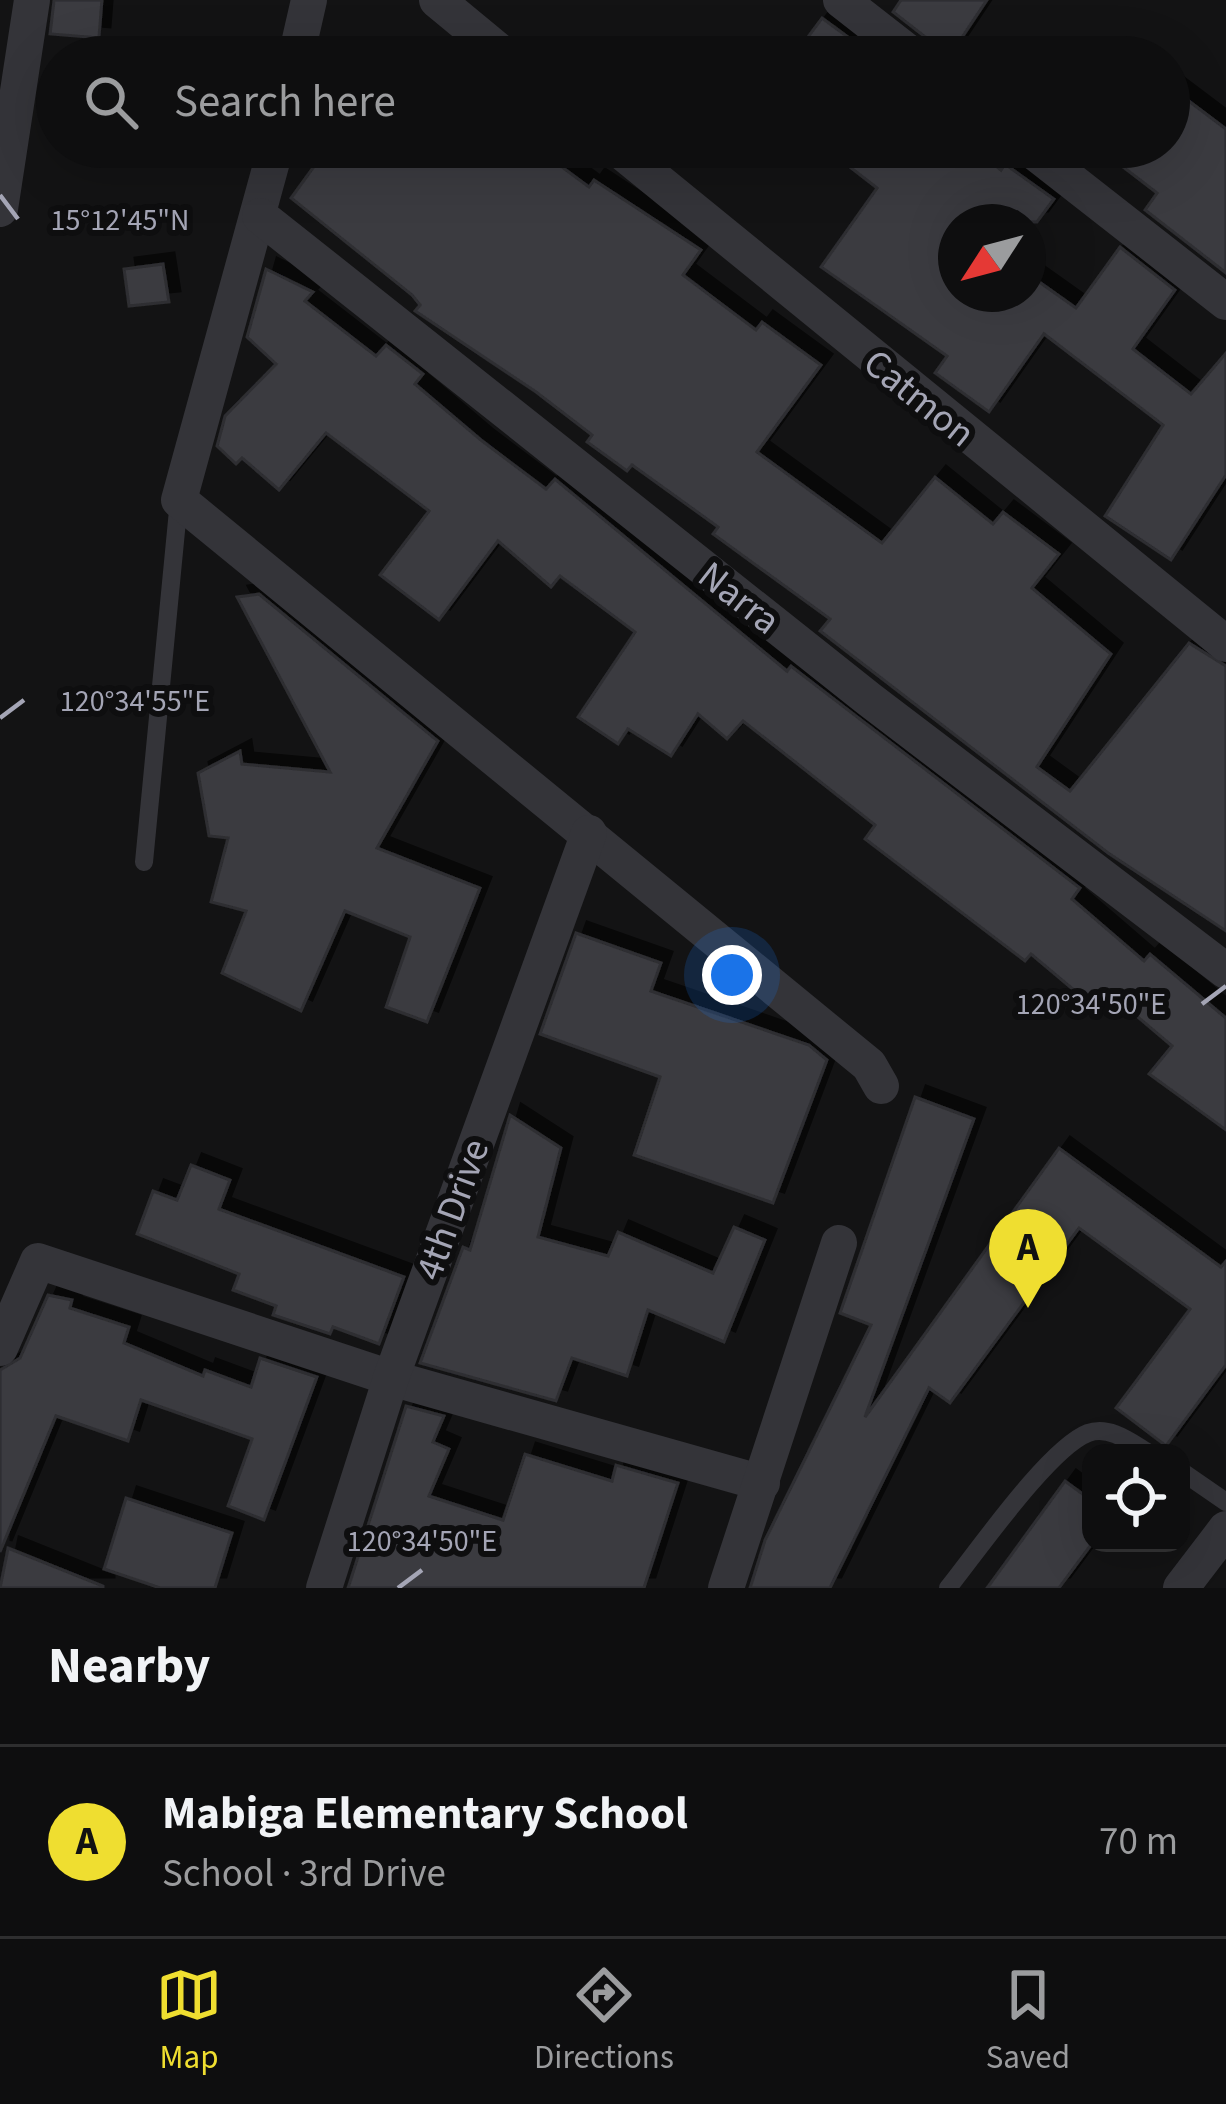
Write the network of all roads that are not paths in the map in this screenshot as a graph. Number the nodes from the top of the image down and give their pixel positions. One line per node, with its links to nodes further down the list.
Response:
1 (32, 0): 11 (street)
2 (310, 0): 5 (street)
3 (437, 0): 6 (street)
4 (841, 0): 7 (street)
5 (301, 36)
6 (481, 36)
7 (887, 36)
8 (271, 168): 12 (street)
9 (642, 168): 15 (street, Catmon)
10 (1055, 168): 13 (street)
11 (0, 209)
12 (260, 216): 14 (street); 18 (street, Narra)
13 (1226, 302)
14 (179, 500): 16 (street); 17 (lane)
15 (1226, 644)
16 (589, 833): 19 (street); 22 (street, 4th Drive)
17 (144, 862)
18 (1226, 971)
19 (881, 1086)
20 (839, 1243): 25 (street)
21 (0, 1348): 22 (street)
22 (391, 1378): 25 (street); 28 (street, 4th Drive)
23 (1134, 1444): 30 (lane)
24 (1190, 1477): 26 (lane)
25 (762, 1483): 29 (street)
26 (1226, 1502)
27 (1226, 1529): 31 (street)
28 (324, 1588)
29 (726, 1588)
30 (948, 1588)
31 (1180, 1588)

